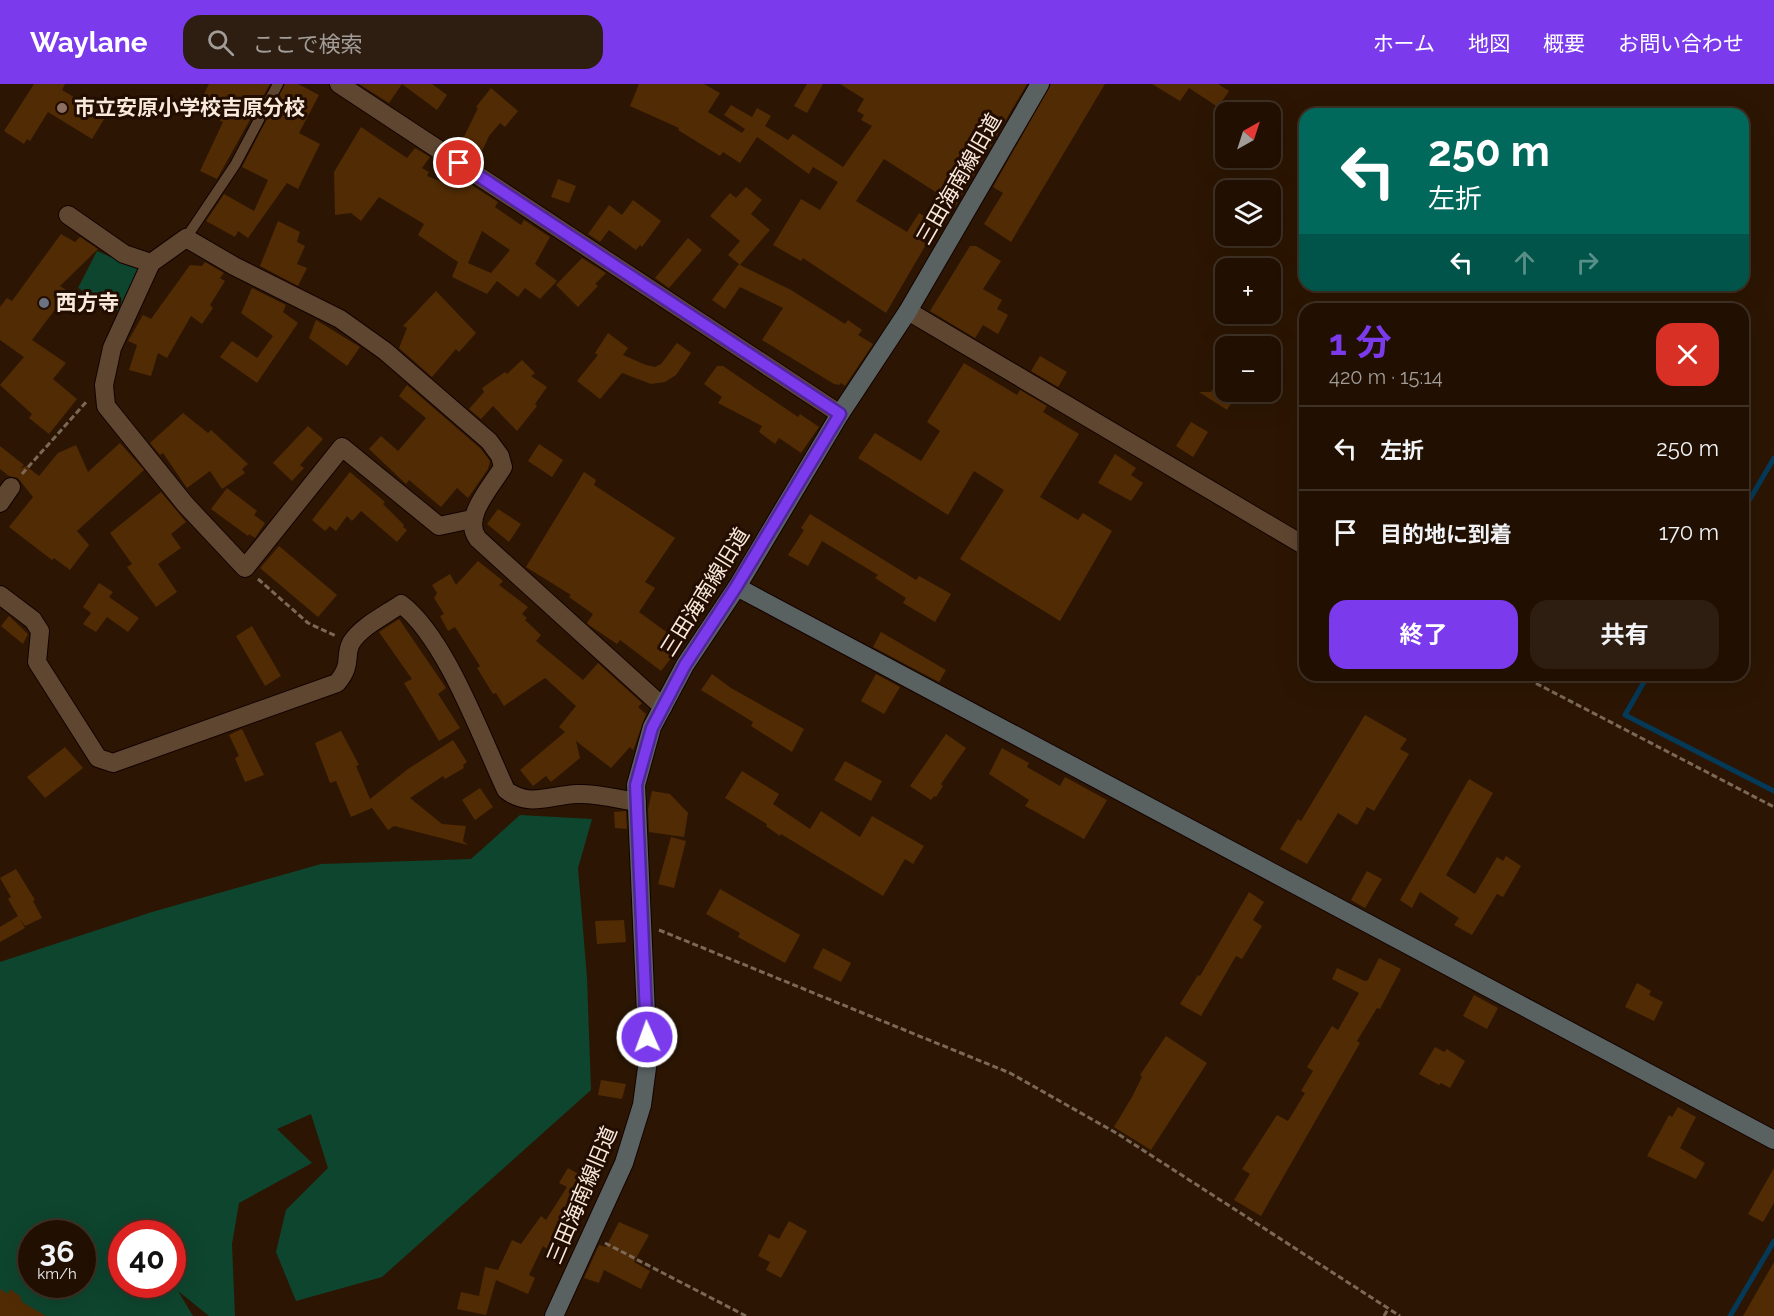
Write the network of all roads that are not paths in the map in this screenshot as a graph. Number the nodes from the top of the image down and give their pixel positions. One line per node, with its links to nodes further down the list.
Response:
1 (278, 84): 5 (lane)
2 (339, 84): 8 (street)
3 (1040, 84): 7 (street, 三田海南線旧道)
4 (68, 215): 6 (street)
5 (186, 238): 6 (street); 11 (street)
6 (151, 263): 11 (street)
7 (908, 311): 8 (street, 三田海南線旧道); 12 (street)
8 (840, 414): 13 (street, 三田海南線旧道)
9 (11, 487): 10 (street)
10 (0, 502)
11 (472, 519): 15 (street)
12 (1299, 542)
13 (736, 587): 15 (street, 三田海南線旧道); 17 (street)
14 (0, 595): 16 (street)
15 (663, 706): 16 (street, 三田海南線旧道)
16 (637, 802): 18 (street, 三田海南線旧道)
17 (1774, 1140)
18 (554, 1316)

